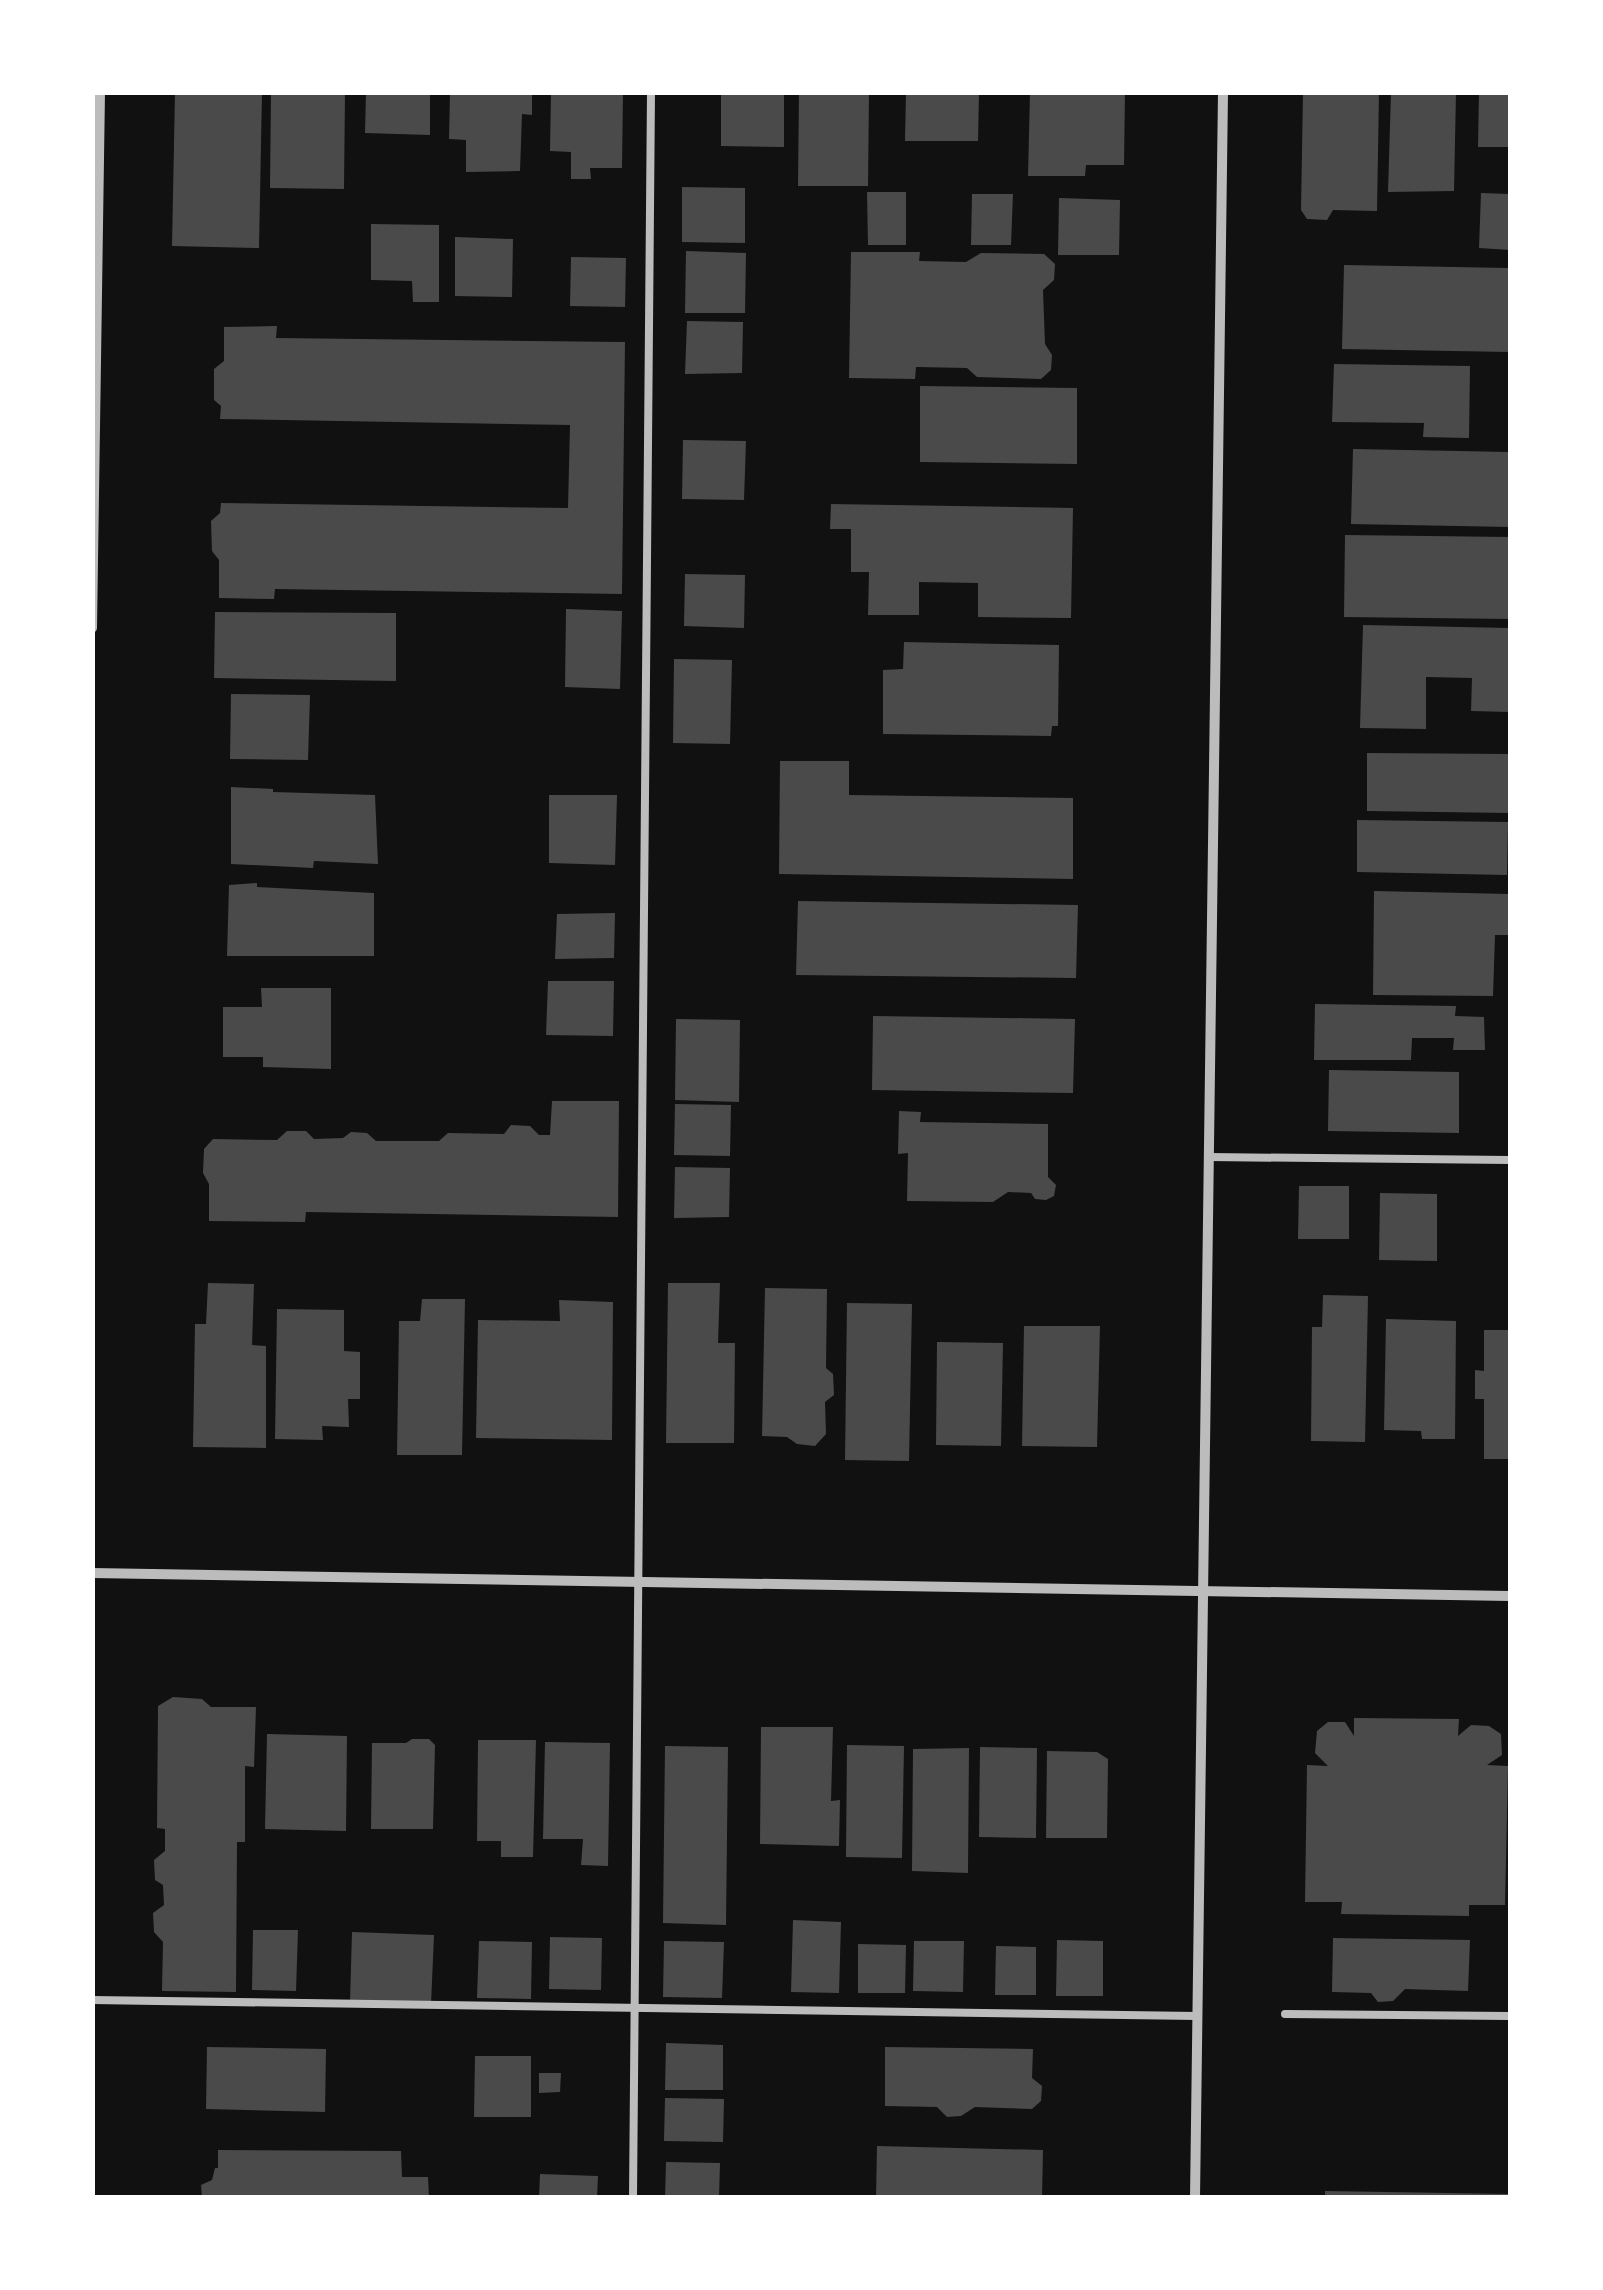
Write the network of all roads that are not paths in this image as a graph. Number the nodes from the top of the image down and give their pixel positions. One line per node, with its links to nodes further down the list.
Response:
1 (100, 92): 4 (street)
2 (651, 92): 9 (lane)
3 (1223, 92): 6 (street)
4 (95, 304): 5 (street)
5 (92, 628)
6 (1210, 1157): 7 (lane); 10 (street)
7 (1510, 1160)
8 (92, 1573): 9 (street)
9 (636, 1581): 10 (street); 13 (lane)
10 (1203, 1592): 11 (street); 15 (street)
11 (1510, 1596)
12 (92, 2000): 13 (lane)
13 (635, 2008): 15 (lane); 17 (lane)
14 (1285, 2014): 16 (lane)
15 (1198, 2016): 18 (street)
16 (1510, 2016)
17 (633, 2198)
18 (1195, 2198)

